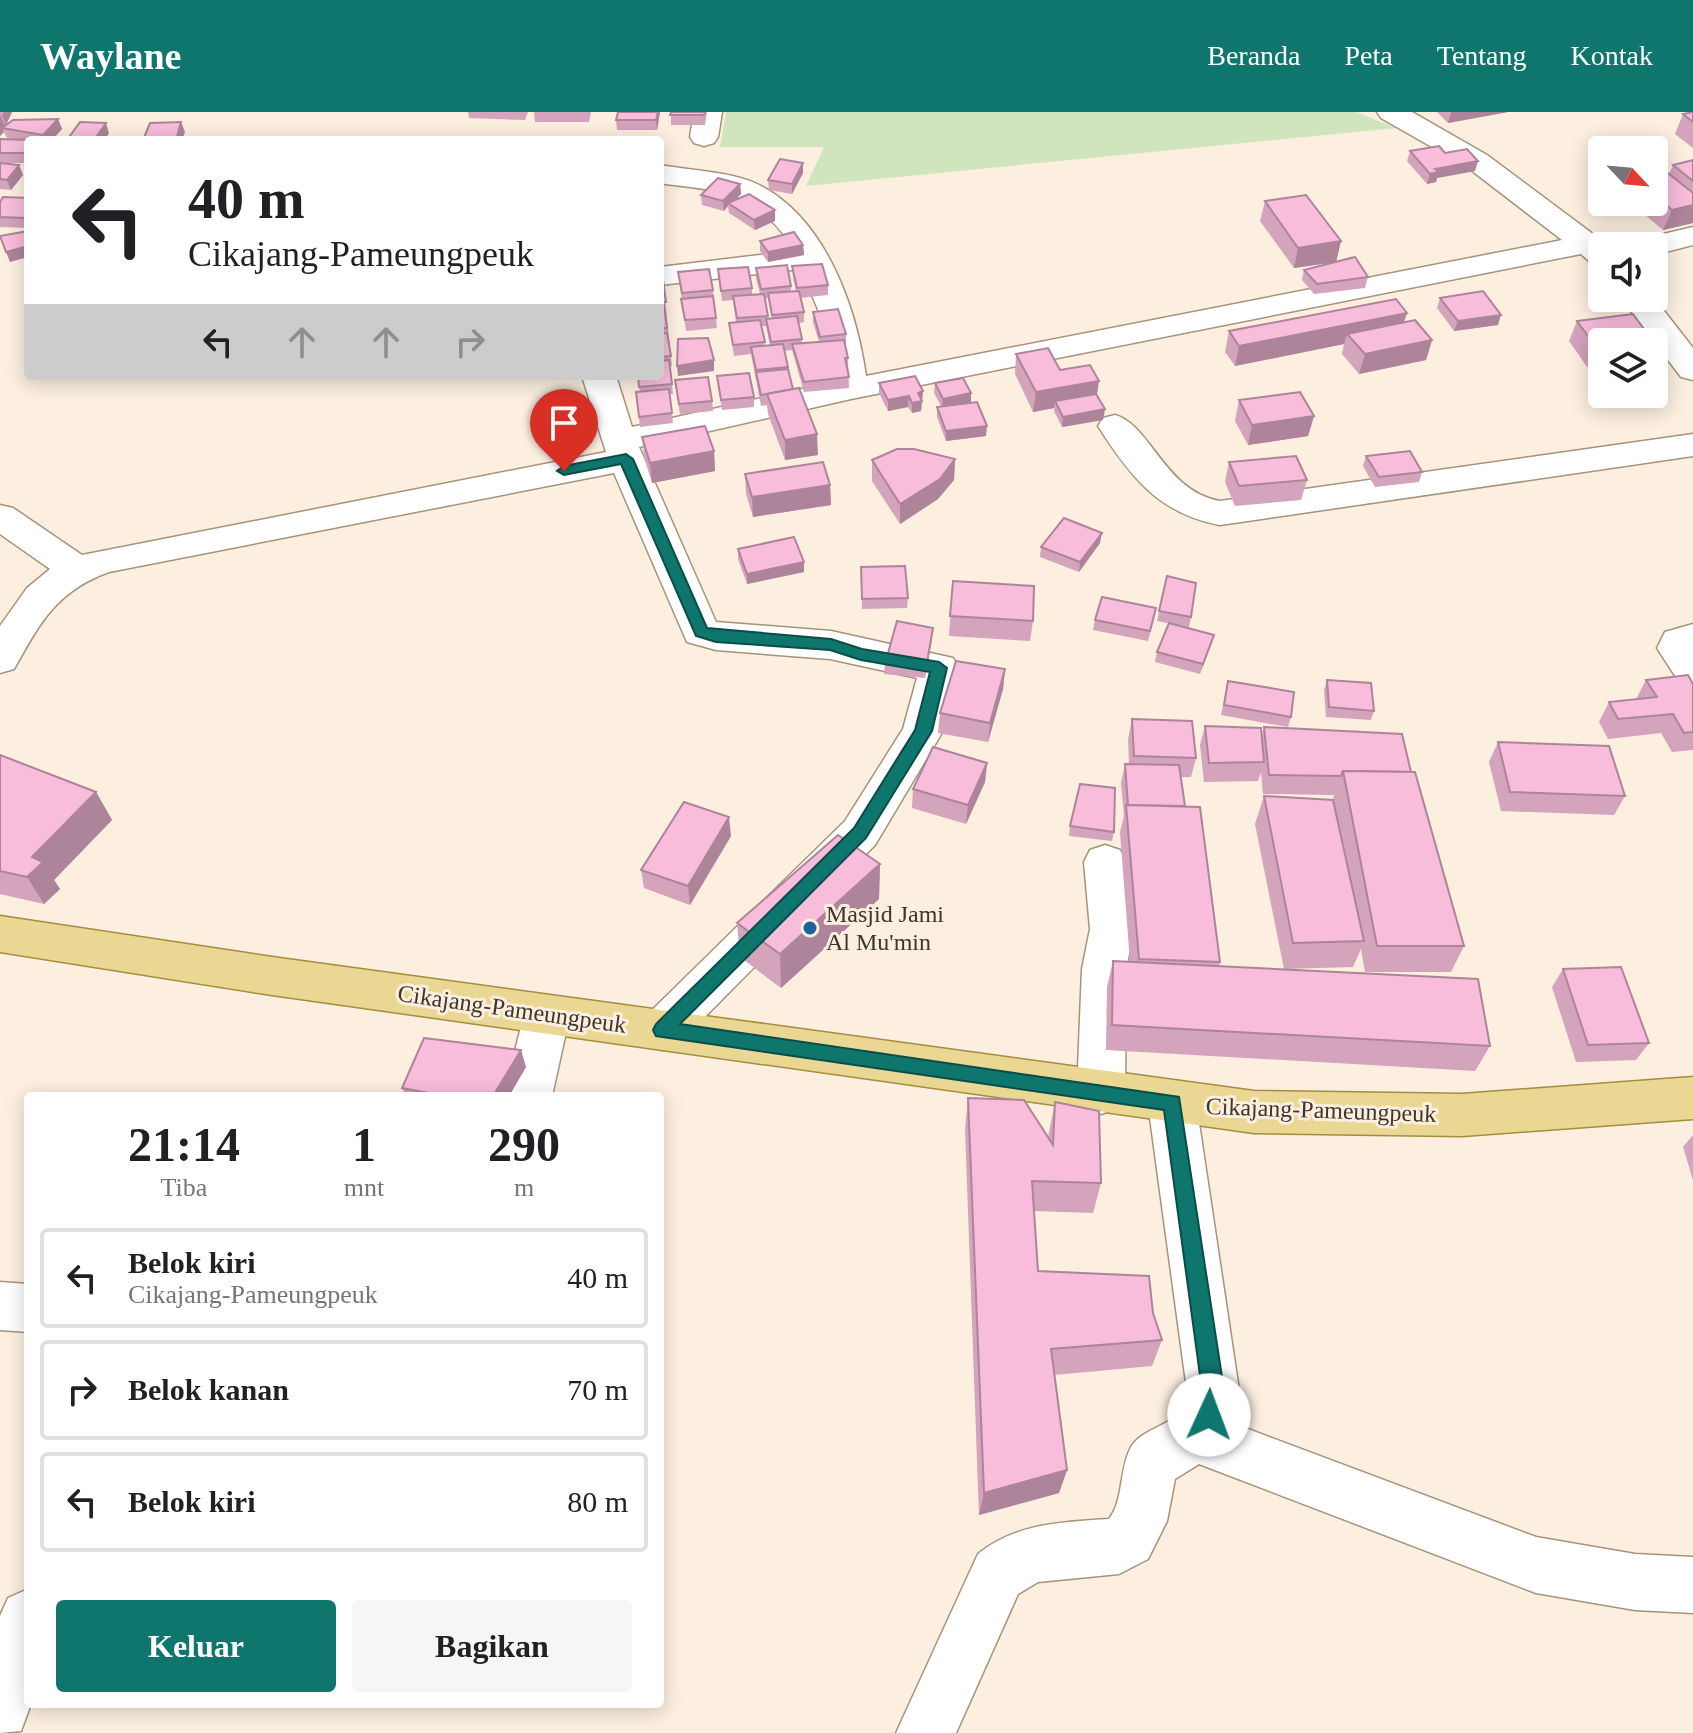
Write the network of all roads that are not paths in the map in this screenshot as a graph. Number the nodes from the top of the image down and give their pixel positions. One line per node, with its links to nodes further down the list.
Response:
1 (1391, 112): 5 (street)
2 (664, 175): 7 (street)
3 (1693, 236): 4 (street)
4 (1668, 242)
5 (1588, 245)
6 (1588, 251): 12 (street)
7 (813, 258): 8 (street); 12 (street)
8 (664, 276)
9 (1648, 312): 10 (street)
10 (1693, 370)
11 (600, 380): 15 (street)
12 (851, 389): 15 (street)
13 (1115, 426): 14 (street)
14 (1693, 445)
15 (623, 450): 17 (street); 24 (street)
16 (0, 517): 17 (street)
17 (76, 569): 19 (street)
18 (1693, 638): 20 (street)
19 (0, 659)
20 (1693, 672)
21 (1105, 862): 26 (street)
22 (0, 934): 23 (main road, Cikajang-Pameungpeuk)
23 (547, 1014): 24 (main road, Cikajang-Pameungpeuk); 25 (street)
24 (662, 1030): 26 (main road, Cikajang-Pameungpeuk)
25 (529, 1092)
26 (1101, 1093): 28 (main road, Cikajang-Pameungpeuk)
27 (1693, 1098): 28 (main road, Cikajang-Pameungpeuk)
28 (1172, 1103): 31 (street)
29 (0, 1306): 30 (street)
30 (24, 1308)
31 (1198, 1437): 32 (street); 35 (street)
32 (1693, 1585)
33 (24, 1631): 34 (street)
34 (0, 1710)
35 (926, 1733)

